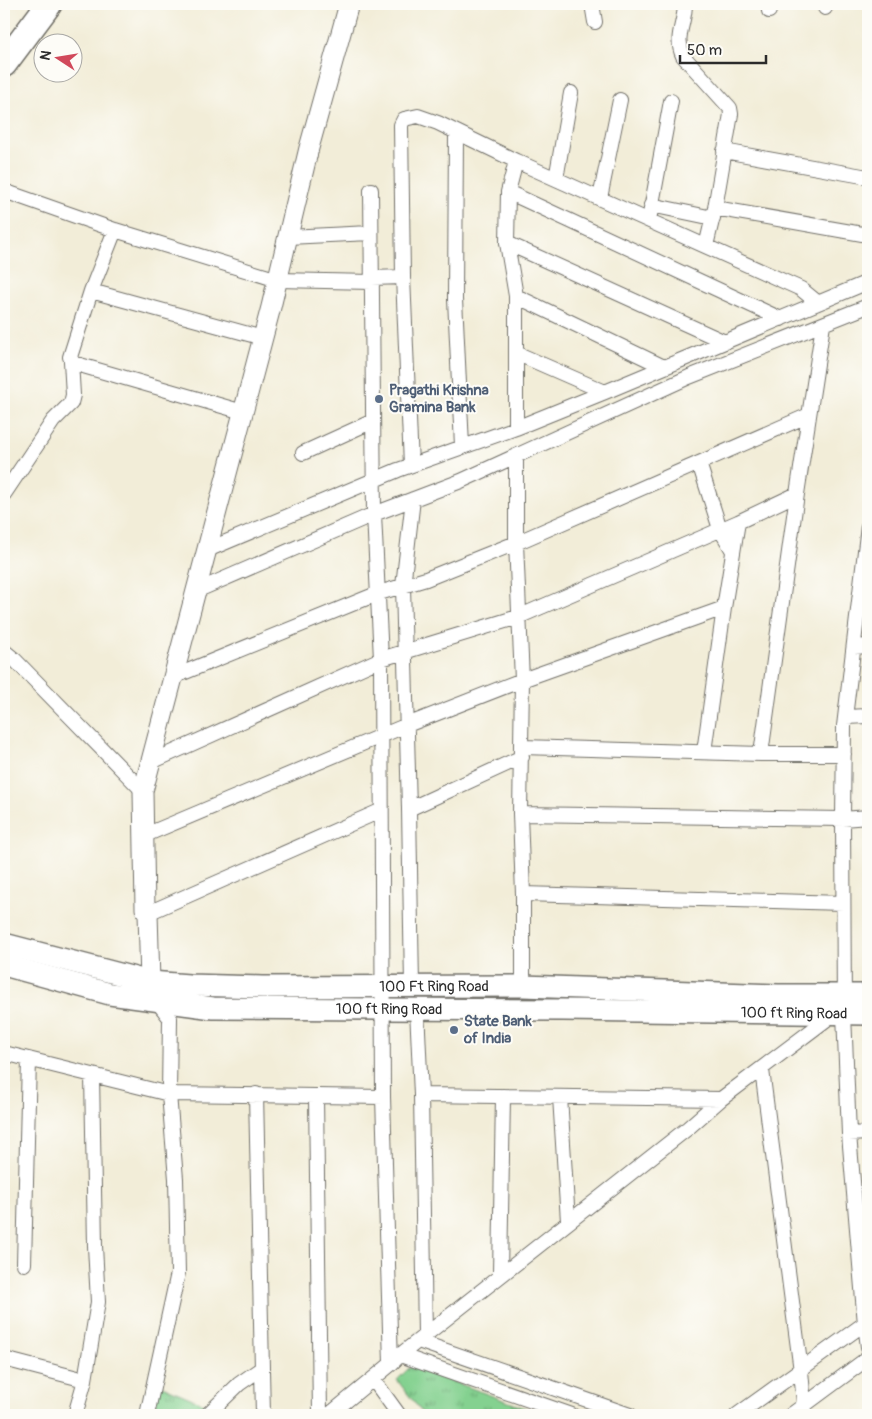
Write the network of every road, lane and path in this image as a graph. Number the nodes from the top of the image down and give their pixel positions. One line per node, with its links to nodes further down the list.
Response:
1 (35, 4): 7 (highway)
2 (49, 4): 8 (highway)
3 (349, 4): 27 (main road)
4 (592, 4): 6 (street)
5 (685, 4): 13 (street)
6 (595, 22)
7 (4, 45)
8 (4, 64)
9 (571, 93): 16 (street)
10 (620, 100): 20 (street)
11 (671, 102): 21 (street)
12 (456, 133): 14 (street); 30 (street); 49 (street)
13 (724, 151): 15 (street); 22 (street)
14 (516, 161): 16 (street); 19 (street)
15 (868, 177)
16 (556, 179): 20 (street)
17 (371, 190): 25 (street)
18 (4, 191): 24 (street)
19 (508, 192): 28 (street); 37 (street)
20 (600, 198): 23 (street)
21 (652, 206): 22 (street); 23 (street)
22 (714, 213): 26 (street); 29 (street)
23 (649, 220): 29 (street)
24 (115, 230): 31 (street); 33 (street)
25 (370, 233): 27 (street); 30 (street)
26 (868, 236)
27 (288, 237): 31 (main road)
28 (507, 242): 34 (street); 40 (street)
29 (706, 246): 35 (street)
30 (384, 278): 31 (street); 47 (street); 53 (street)
31 (278, 280): 39 (main road)
32 (868, 282): 35 (street)
33 (91, 291): 39 (street); 42 (street)
34 (516, 296): 41 (street); 43 (street)
35 (818, 303): 37 (street)
36 (868, 306): 38 (street)
37 (781, 319): 40 (street)
38 (822, 325): 46 (street); 51 (street)
39 (263, 338): 45 (main road)
40 (725, 342): 43 (street)
41 (516, 353): 44 (street); 48 (street)
42 (71, 360): 45 (street); 55 (street)
43 (664, 367): 44 (street)
44 (605, 392): 48 (street)
45 (243, 412): 63 (main road)
46 (809, 415): 52 (street); 56 (street)
47 (373, 421): 50 (street); 54 (street)
48 (516, 428): 49 (street)
49 (462, 446): 53 (street)
50 (303, 452)
51 (516, 456): 57 (street); 62 (street)
52 (699, 463): 61 (street); 62 (street)
53 (405, 467): 54 (street)
54 (378, 478): 58 (street); 63 (street)
55 (4, 494)
56 (797, 494): 59 (street); 83 (street)
57 (413, 499): 58 (street); 65 (street)
58 (378, 513): 66 (street); 67 (street)
59 (738, 522): 61 (street); 64 (street)
60 (868, 526): 71 (street)
61 (720, 529): 64 (street); 69 (street)
62 (516, 542): 65 (street); 69 (street)
63 (206, 550): 66 (main road)
64 (733, 551): 68 (street)
65 (403, 586): 67 (street); 73 (street)
66 (196, 591): 75 (main road)
67 (378, 593): 74 (street); 75 (street)
68 (724, 608): 76 (street); 82 (street)
69 (518, 617): 73 (street); 76 (street)
70 (868, 646): 71 (street)
71 (854, 647): 77 (street)
72 (4, 651): 86 (street)
73 (404, 652): 74 (street); 79 (street)
74 (381, 659): 80 (street); 85 (street)
75 (172, 677): 85 (main road)
76 (522, 680): 79 (street); 81 (street)
77 (846, 716): 78 (street); 84 (street)
78 (868, 716)
79 (407, 725): 80 (street); 87 (street)
80 (381, 736): 88 (street); 92 (street)
81 (522, 752): 82 (street); 87 (street); 89 (street)
82 (704, 752): 83 (street)
83 (761, 754): 84 (street)
84 (844, 754): 91 (street)
85 (150, 763): 86 (main road)
86 (143, 791): 92 (main road)
87 (410, 810): 99 (street)
88 (380, 811): 95 (street); 98 (street)
89 (520, 814): 91 (street); 93 (street)
90 (868, 817): 91 (street)
91 (843, 819): 94 (street)
92 (143, 836): 95 (main road)
93 (523, 894): 94 (street); 100 (street)
94 (843, 902): 103 (street)
95 (148, 913): 101 (main road)
96 (4, 944): 101 (main road, 100 Ft Ring Road)
97 (4, 965): 101 (main road, 100 ft Ring Road)
98 (382, 986): 99 (main road, 100 Ft Ring Road); 101 (main road, 100 Ft Ring Road); 104 (street)
99 (412, 986): 100 (main road, 100 Ft Ring Road)
100 (523, 986): 103 (main road, 100 Ft Ring Road)
101 (153, 991): 104 (main road, 100 ft Ring Road); 111 (street)
102 (868, 995): 103 (main road, 100 Ft Ring Road)
103 (841, 1007): 105 (main road, 100 ft Ring Road); 106 (main road, 100 ft Ring Road); 109 (street); 122 (street)
104 (383, 1009): 105 (main road, 100 ft Ring Road); 116 (street)
105 (418, 1009): 114 (street)
106 (868, 1014)
107 (4, 1053): 108 (street)
108 (29, 1060): 110 (street); 124 (street)
109 (762, 1070): 119 (street); 133 (street)
110 (92, 1075): 111 (street); 135 (street)
111 (169, 1094): 112 (street); 138 (street)
112 (256, 1094): 113 (street); 132 (street)
113 (316, 1096): 116 (street); 141 (street)
114 (421, 1096): 115 (street); 127 (street)
115 (503, 1096): 117 (street); 125 (street)
116 (383, 1097): 131 (street)
117 (560, 1097): 118 (street); 123 (street)
118 (689, 1099): 119 (street); 120 (street)
119 (721, 1099): 120 (street)
120 (704, 1114): 123 (street)
121 (868, 1133): 122 (street)
122 (849, 1134): 126 (street)
123 (568, 1221): 125 (street)
124 (24, 1264)
125 (500, 1274): 127 (street)
126 (866, 1323): 128 (street); 133 (street)
127 (422, 1338): 131 (street); 145 (street)
128 (868, 1347)
129 (868, 1358): 136 (street)
130 (4, 1359): 135 (street)
131 (396, 1360): 134 (street); 144 (street)
132 (262, 1368): 139 (street); 140 (street)
133 (802, 1370): 136 (street); 146 (street)
134 (373, 1379): 142 (street); 143 (street)
135 (85, 1380): 137 (street)
136 (805, 1411): 147 (street)
137 (75, 1415)
138 (147, 1415)
139 (207, 1415)
140 (263, 1415)
141 (320, 1415)
142 (330, 1415)
143 (399, 1415)
144 (572, 1415)
145 (630, 1415)
146 (737, 1415)
147 (791, 1415)

